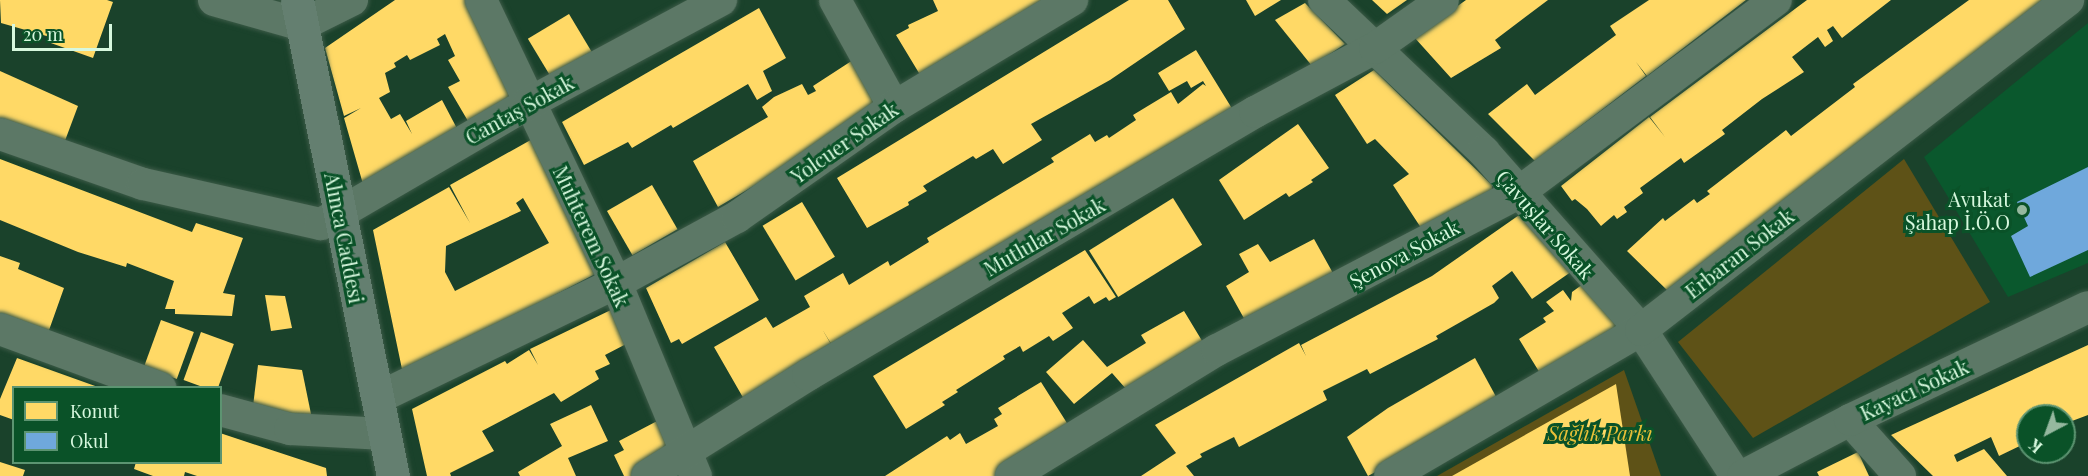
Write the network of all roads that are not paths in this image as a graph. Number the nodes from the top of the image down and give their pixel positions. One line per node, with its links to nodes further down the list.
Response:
1 (214, 0): 11 (street)
2 (352, 0): 11 (street)
3 (481, 0): 13 (street, Muhterem Sokak)
4 (721, 0): 13 (street, Cantaş Sokak)
5 (835, 0): 14 (street)
6 (1072, 0): 14 (street, Yolcuer Sokak)
7 (1324, 0): 12 (street, Çavuşlar Sokak)
8 (1443, 0): 12 (street, Mutlular Sokak)
9 (1776, 0): 16 (street, Şenova Sokak)
10 (2068, 0): 21 (street, Erbaran Sokak)
11 (299, 13): 17 (main road, Alınca Caddesi)
12 (1375, 48): 16 (street, Çavuşlar Sokak); 27 (street, Mutlular Sokak)
13 (529, 103): 17 (street, Cantaş Sokak); 18 (street, Muhterem Sokak)
14 (894, 107): 18 (street, Yolcuer Sokak)
15 (0, 134): 17 (street)
16 (1518, 193): 21 (street, Çavuşlar Sokak); 30 (street, Şenova Sokak)
17 (330, 218): 23 (main road, Alınca Caddesi)
18 (616, 283): 23 (street, Yolcuer Sokak); 27 (street, Muhterem Sokak)
19 (2088, 307): 25 (street, Kayacı Sokak)
20 (0, 328): 22 (street)
21 (1641, 330): 31 (street, Erbaran Sokak); 32 (street, Çavuşlar Sokak)
22 (157, 386)
23 (378, 398): 26 (main road, Alınca Caddesi)
24 (222, 411): 26 (street)
25 (1850, 420): 33 (street, Kayacı Sokak); 34 (street)
26 (385, 434): 28 (main road, Alınca Caddesi)
27 (692, 464): 29 (street, Mutlular Sokak)
28 (393, 476)
29 (647, 476)
30 (1011, 476)
31 (1390, 476)
32 (1736, 476)
33 (1743, 476)
34 (1900, 476)

